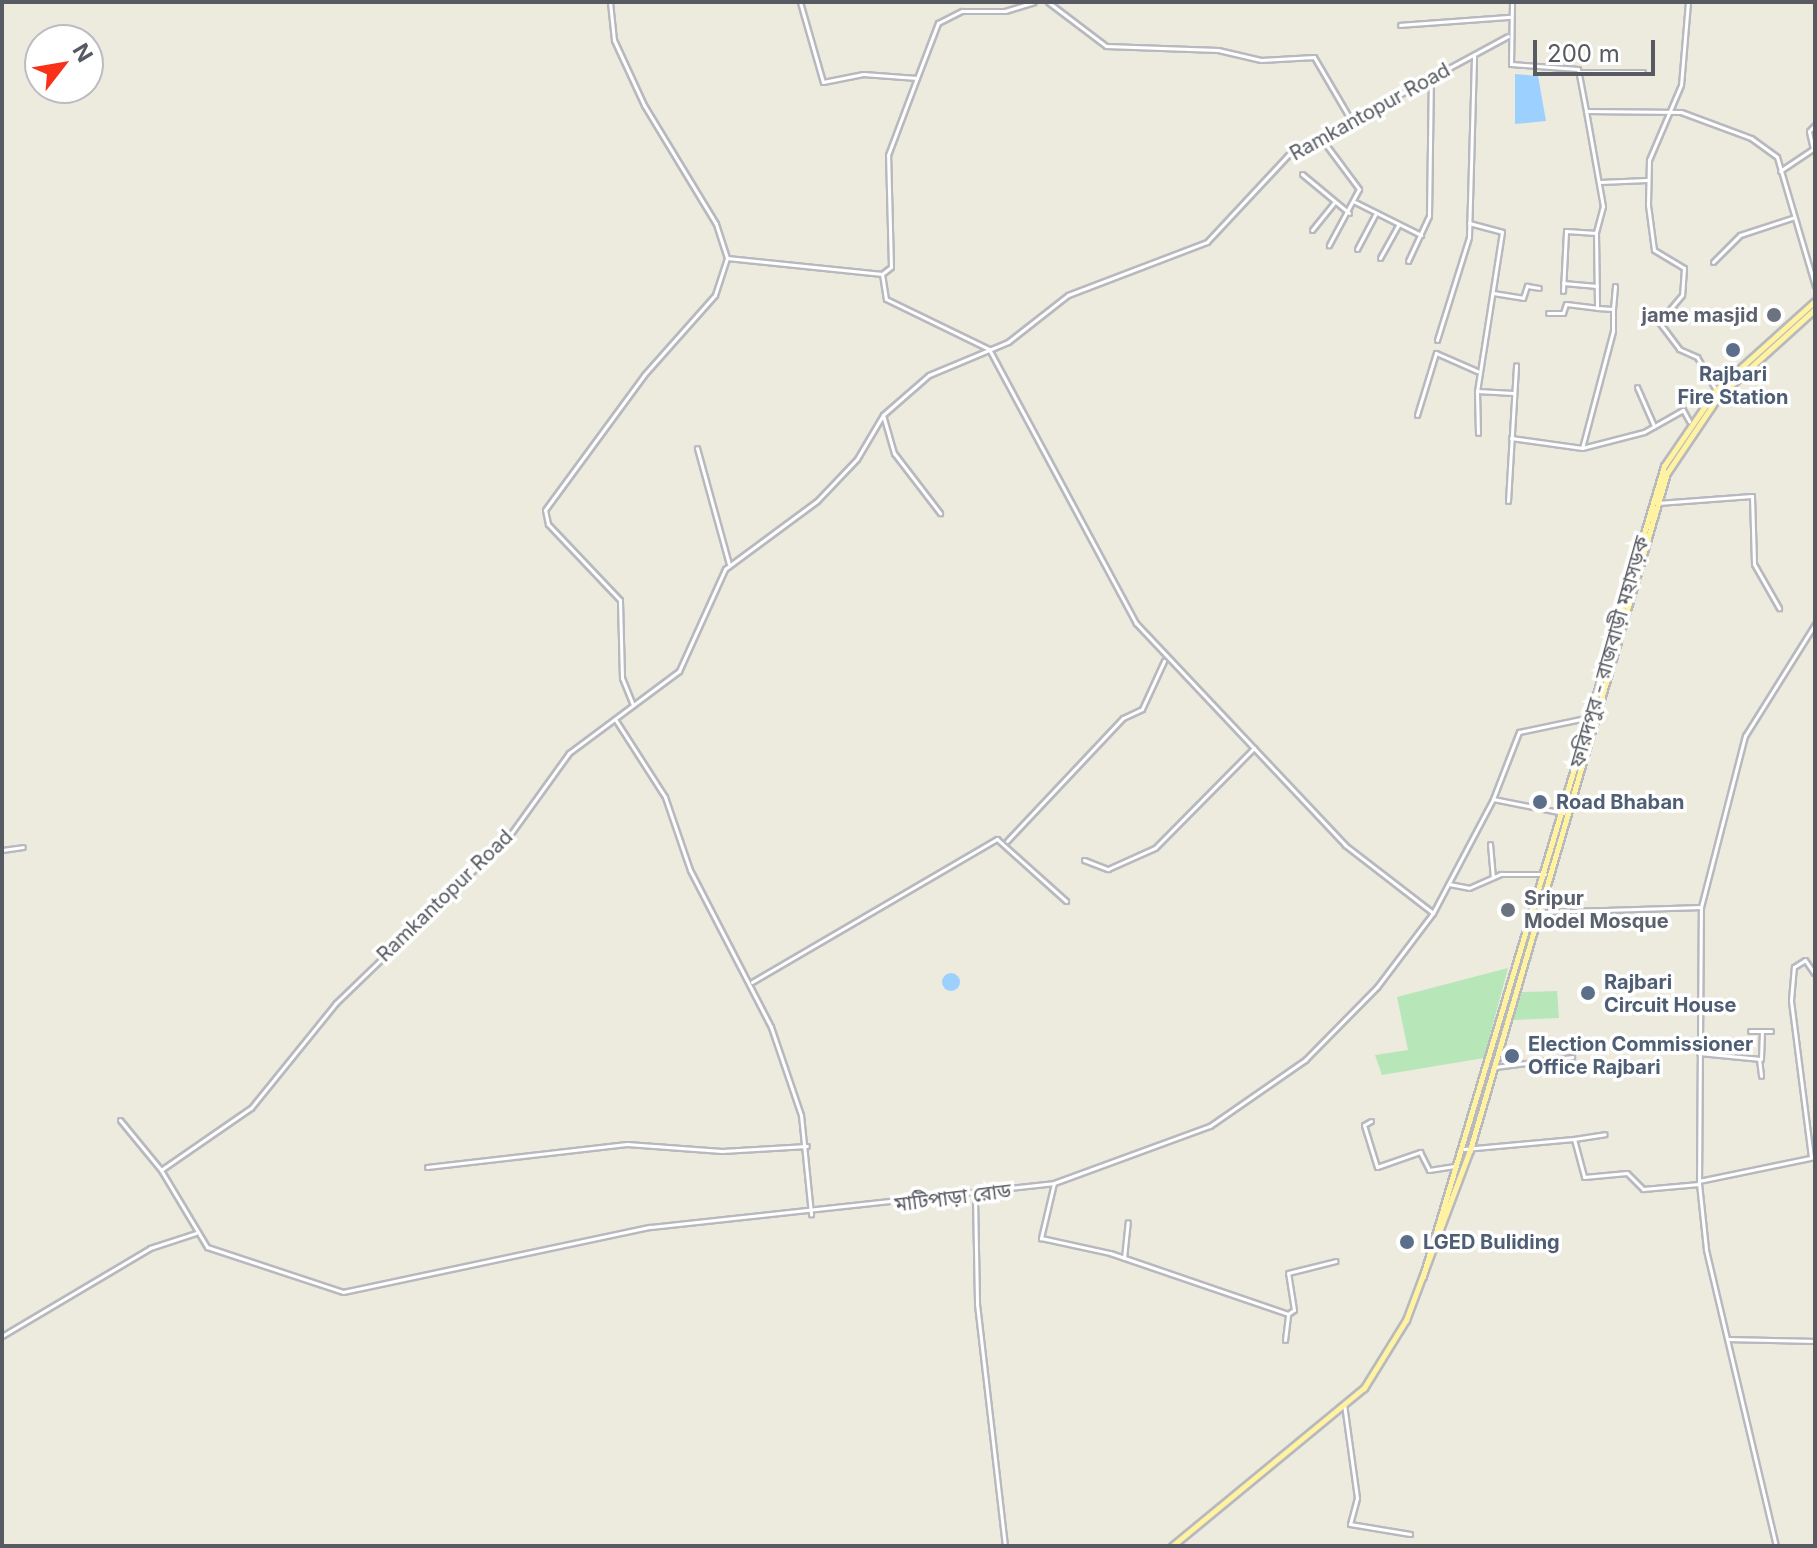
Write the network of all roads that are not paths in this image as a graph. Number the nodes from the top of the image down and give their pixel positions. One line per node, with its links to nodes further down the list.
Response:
1 (610, 2): 36 (street)
2 (800, 2): 13 (street)
3 (1034, 2): 13 (street)
4 (1048, 2): 17 (street)
5 (1512, 2): 7 (street)
6 (1688, 2): 16 (street)
7 (1510, 17): 8 (street); 9 (street)
8 (1400, 25)
9 (1508, 36): 10 (street, Ramkantopur Road); 11 (street)
10 (1474, 55): 14 (street, Ramkantopur Road); 29 (street)
11 (1580, 72): 12 (street); 15 (street)
12 (1643, 72)
13 (917, 78): 40 (street)
14 (1431, 79): 17 (street, Ramkantopur Road); 33 (street)
15 (1586, 111): 16 (street); 23 (street)
16 (1670, 111): 20 (street); 22 (street)
17 (1352, 123): 19 (street, Ramkantopur Road)
18 (1815, 125): 20 (street)
19 (1321, 138): 24 (street); 54 (street, Ramkantopur Road)
20 (1780, 171): 28 (street)
21 (1302, 174): 25 (street)
22 (1647, 180): 23 (street); 58 (street)
23 (1600, 182): 32 (street)
24 (1355, 202): 26 (street); 27 (street)
25 (1334, 203): 26 (street); 31 (street)
26 (1349, 213): 34 (street)
27 (1376, 213): 30 (street); 35 (street)
28 (1792, 218): 39 (street); 44 (street)
29 (1469, 223): 47 (street); 53 (street)
30 (1398, 225): 33 (street); 37 (street)
31 (1312, 230)
32 (1596, 233): 41 (street); 42 (street)
33 (1421, 235): 38 (street)
34 (1329, 245)
35 (1357, 249)
36 (727, 258): 40 (street); 76 (street)
37 (1380, 258)
38 (1408, 261)
39 (1713, 262)
40 (882, 274): 54 (street)
41 (1563, 283): 42 (street); 46 (street)
42 (1597, 286): 49 (street)
43 (1615, 286): 50 (street)
44 (1815, 286)
45 (1539, 288): 47 (street)
46 (1563, 291)
47 (1493, 293): 56 (street)
48 (1815, 301): 58 (main road, ফরিদপুর - রাজবাড়ী মহাসড়ক)
49 (1597, 308): 50 (street); 52 (street)
50 (1613, 309): 68 (street)
51 (1815, 309): 70 (main road, ফরিদপুর - রাজবাড়ী মহাসড়ক)
52 (1548, 313)
53 (1437, 340)
54 (989, 349): 61 (street, Ramkantopur Road); 75 (street)
55 (1516, 365): 60 (street)
56 (1477, 371): 59 (street); 62 (street)
57 (1637, 387): 64 (street)
58 (1716, 390): 63 (main road, ফরিদপুর - রাজবাড়ী মহাসড়ক)
59 (1477, 391): 60 (street); 65 (street)
60 (1513, 393): 66 (street)
61 (883, 415): 71 (street); 72 (street, Ramkantopur Road)
62 (1417, 415)
63 (1689, 421): 64 (street); 77 (main road, ফরিদপুর - রাজবাড়ী মহাসড়ক)
64 (1654, 426): 68 (street)
65 (1478, 433)
66 (1509, 438): 68 (street); 69 (street)
67 (697, 448): 72 (street)
68 (1582, 448)
69 (1508, 501)
70 (1658, 503): 73 (street); 92 (main road, ফরিদপুর - রাজবাড়ী মহাসড়ক)
71 (940, 513)
72 (729, 564): 76 (street, Ramkantopur Road)
73 (1779, 608)
74 (1815, 624): 91 (street)
75 (1165, 660): 79 (street); 82 (street)
76 (633, 705): 78 (street, Ramkantopur Road)
77 (1591, 717): 80 (street, মাটিপাড়া রোড); 81 (main road, ফরিদপুর - রাজবাড়ী মহাসড়ক)
78 (615, 719): 95 (street); 113 (street, Ramkantopur Road)
79 (1254, 748): 86 (street); 93 (street)
80 (1493, 799): 81 (street); 89 (street, মাটিপাড়া রোড)
81 (1564, 813): 87 (main road, ফরিদপুর - রাজবাড়ী মহাসড়ক)
82 (1007, 841): 90 (street); 95 (street)
83 (1490, 844): 88 (street)
84 (23, 847): 85 (street)
85 (2, 850)
86 (1084, 860)
87 (1545, 874): 88 (street); 109 (main road, ফরিদপুর - রাজবাড়ী মহাসড়ক)
88 (1493, 877): 89 (street)
89 (1448, 884): 93 (street, মাটিপাড়া রোড)
90 (1066, 901)
91 (1701, 907): 92 (street); 99 (street)
92 (1540, 912): 102 (main road, ফরিদপুর - রাজবাড়ী মহাসড়ক)
93 (1433, 913): 114 (street, মাটিপাড়া রোড)
94 (1814, 973): 110 (street)
95 (752, 982): 108 (street)
96 (1750, 1031): 98 (street)
97 (1771, 1031): 98 (street)
98 (1762, 1032): 101 (street)
99 (1699, 1053): 101 (street); 115 (street)
100 (1572, 1057): 102 (street)
101 (1759, 1059): 103 (street)
102 (1495, 1067): 109 (main road, ফরিদপুর - রাজবাড়ী মহাসড়ক)
103 (1761, 1076)
104 (120, 1120): 113 (street)
105 (1371, 1121): 111 (street)
106 (1605, 1134): 107 (street)
107 (1574, 1139): 109 (street); 115 (street)
108 (807, 1146): 112 (street); 117 (street)
109 (1467, 1150): 111 (main road, ফরিদপুর - রাজবাড়ী মহাসড়ক); 122 (main road, ফরিদপুর - রাজবাড়ী মহাসড়ক)
110 (1813, 1157): 115 (street)
111 (1458, 1166): 122 (main road, ফরিদপুর - রাজবাড়ী মহাসড়ক)
112 (427, 1167)
113 (161, 1170): 119 (street)
114 (1054, 1183): 116 (street, মাটিপাড়া রোড); 120 (street)
115 (1699, 1183): 125 (street)
116 (975, 1197): 117 (street, মাটিপাড়া রোড); 130 (street)
117 (811, 1214): 119 (street, মাটিপাড়া রোড)
118 (1128, 1222): 120 (street)
119 (196, 1233): 124 (street)
120 (1124, 1258): 123 (street)
121 (1336, 1261): 123 (street)
122 (1423, 1277): 128 (main road)
123 (1288, 1314): 126 (street)
124 (2, 1336)
125 (1728, 1339): 127 (street); 132 (street)
126 (1285, 1340)
127 (1815, 1341)
128 (1344, 1404): 129 (street); 131 (main road)
129 (1410, 1534)
130 (1005, 1546)
131 (1172, 1546)
132 (1776, 1546)

